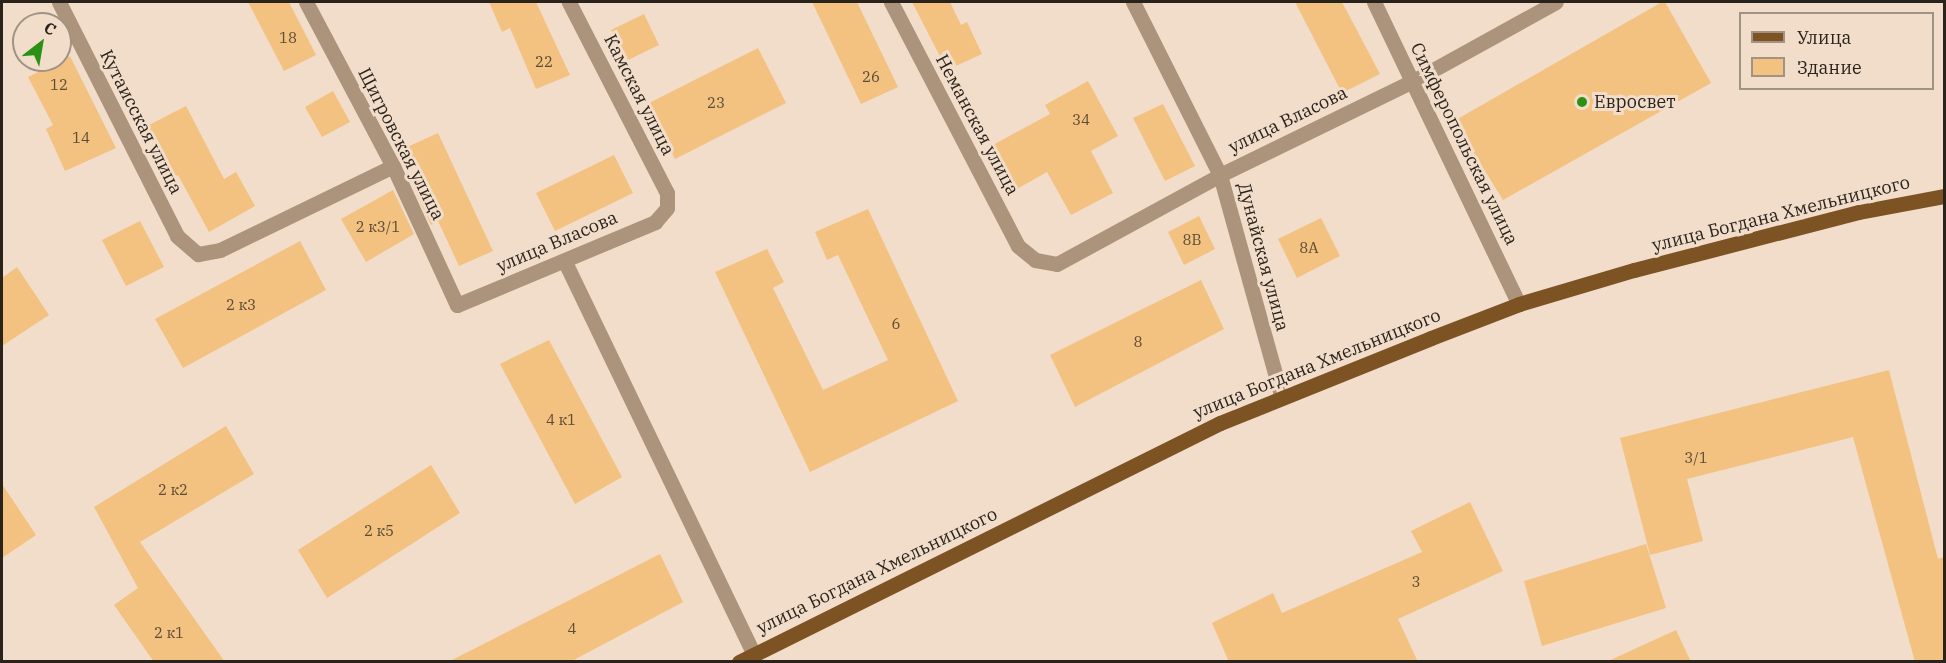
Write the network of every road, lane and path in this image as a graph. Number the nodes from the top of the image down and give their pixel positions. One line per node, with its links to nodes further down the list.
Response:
1 (59, 2): 9 (street, Кутаисская улица)
2 (306, 2): 9 (street, Щигровская улица)
3 (568, 2): 12 (street, Камская улица)
4 (891, 2): 13 (street, Неманская улица)
5 (1133, 2): 10 (street, Дунайская улица)
6 (1374, 2): 8 (street, Симферопольская улица)
7 (1556, 2): 8 (street, улица Власова)
8 (1413, 81): 10 (street, улица Власова); 15 (street, Симферопольская улица)
9 (393, 166): 16 (street, Щигровская улица)
10 (1220, 175): 13 (street, улица Власова); 17 (street, Дунайская улица)
11 (1944, 196): 15 (main road, улица Богдана Хмельницкого)
12 (667, 208): 14 (street, улица Власова)
13 (1035, 260)
14 (566, 262): 16 (street, улица Власова); 18 (street)
15 (1519, 304): 17 (main road, улица Богдана Хмельницкого)
16 (457, 305)
17 (1282, 398): 18 (main road, улица Богдана Хмельницкого)
18 (754, 654): 19 (main road, улица Богдана Хмельницкого)
19 (739, 662)

